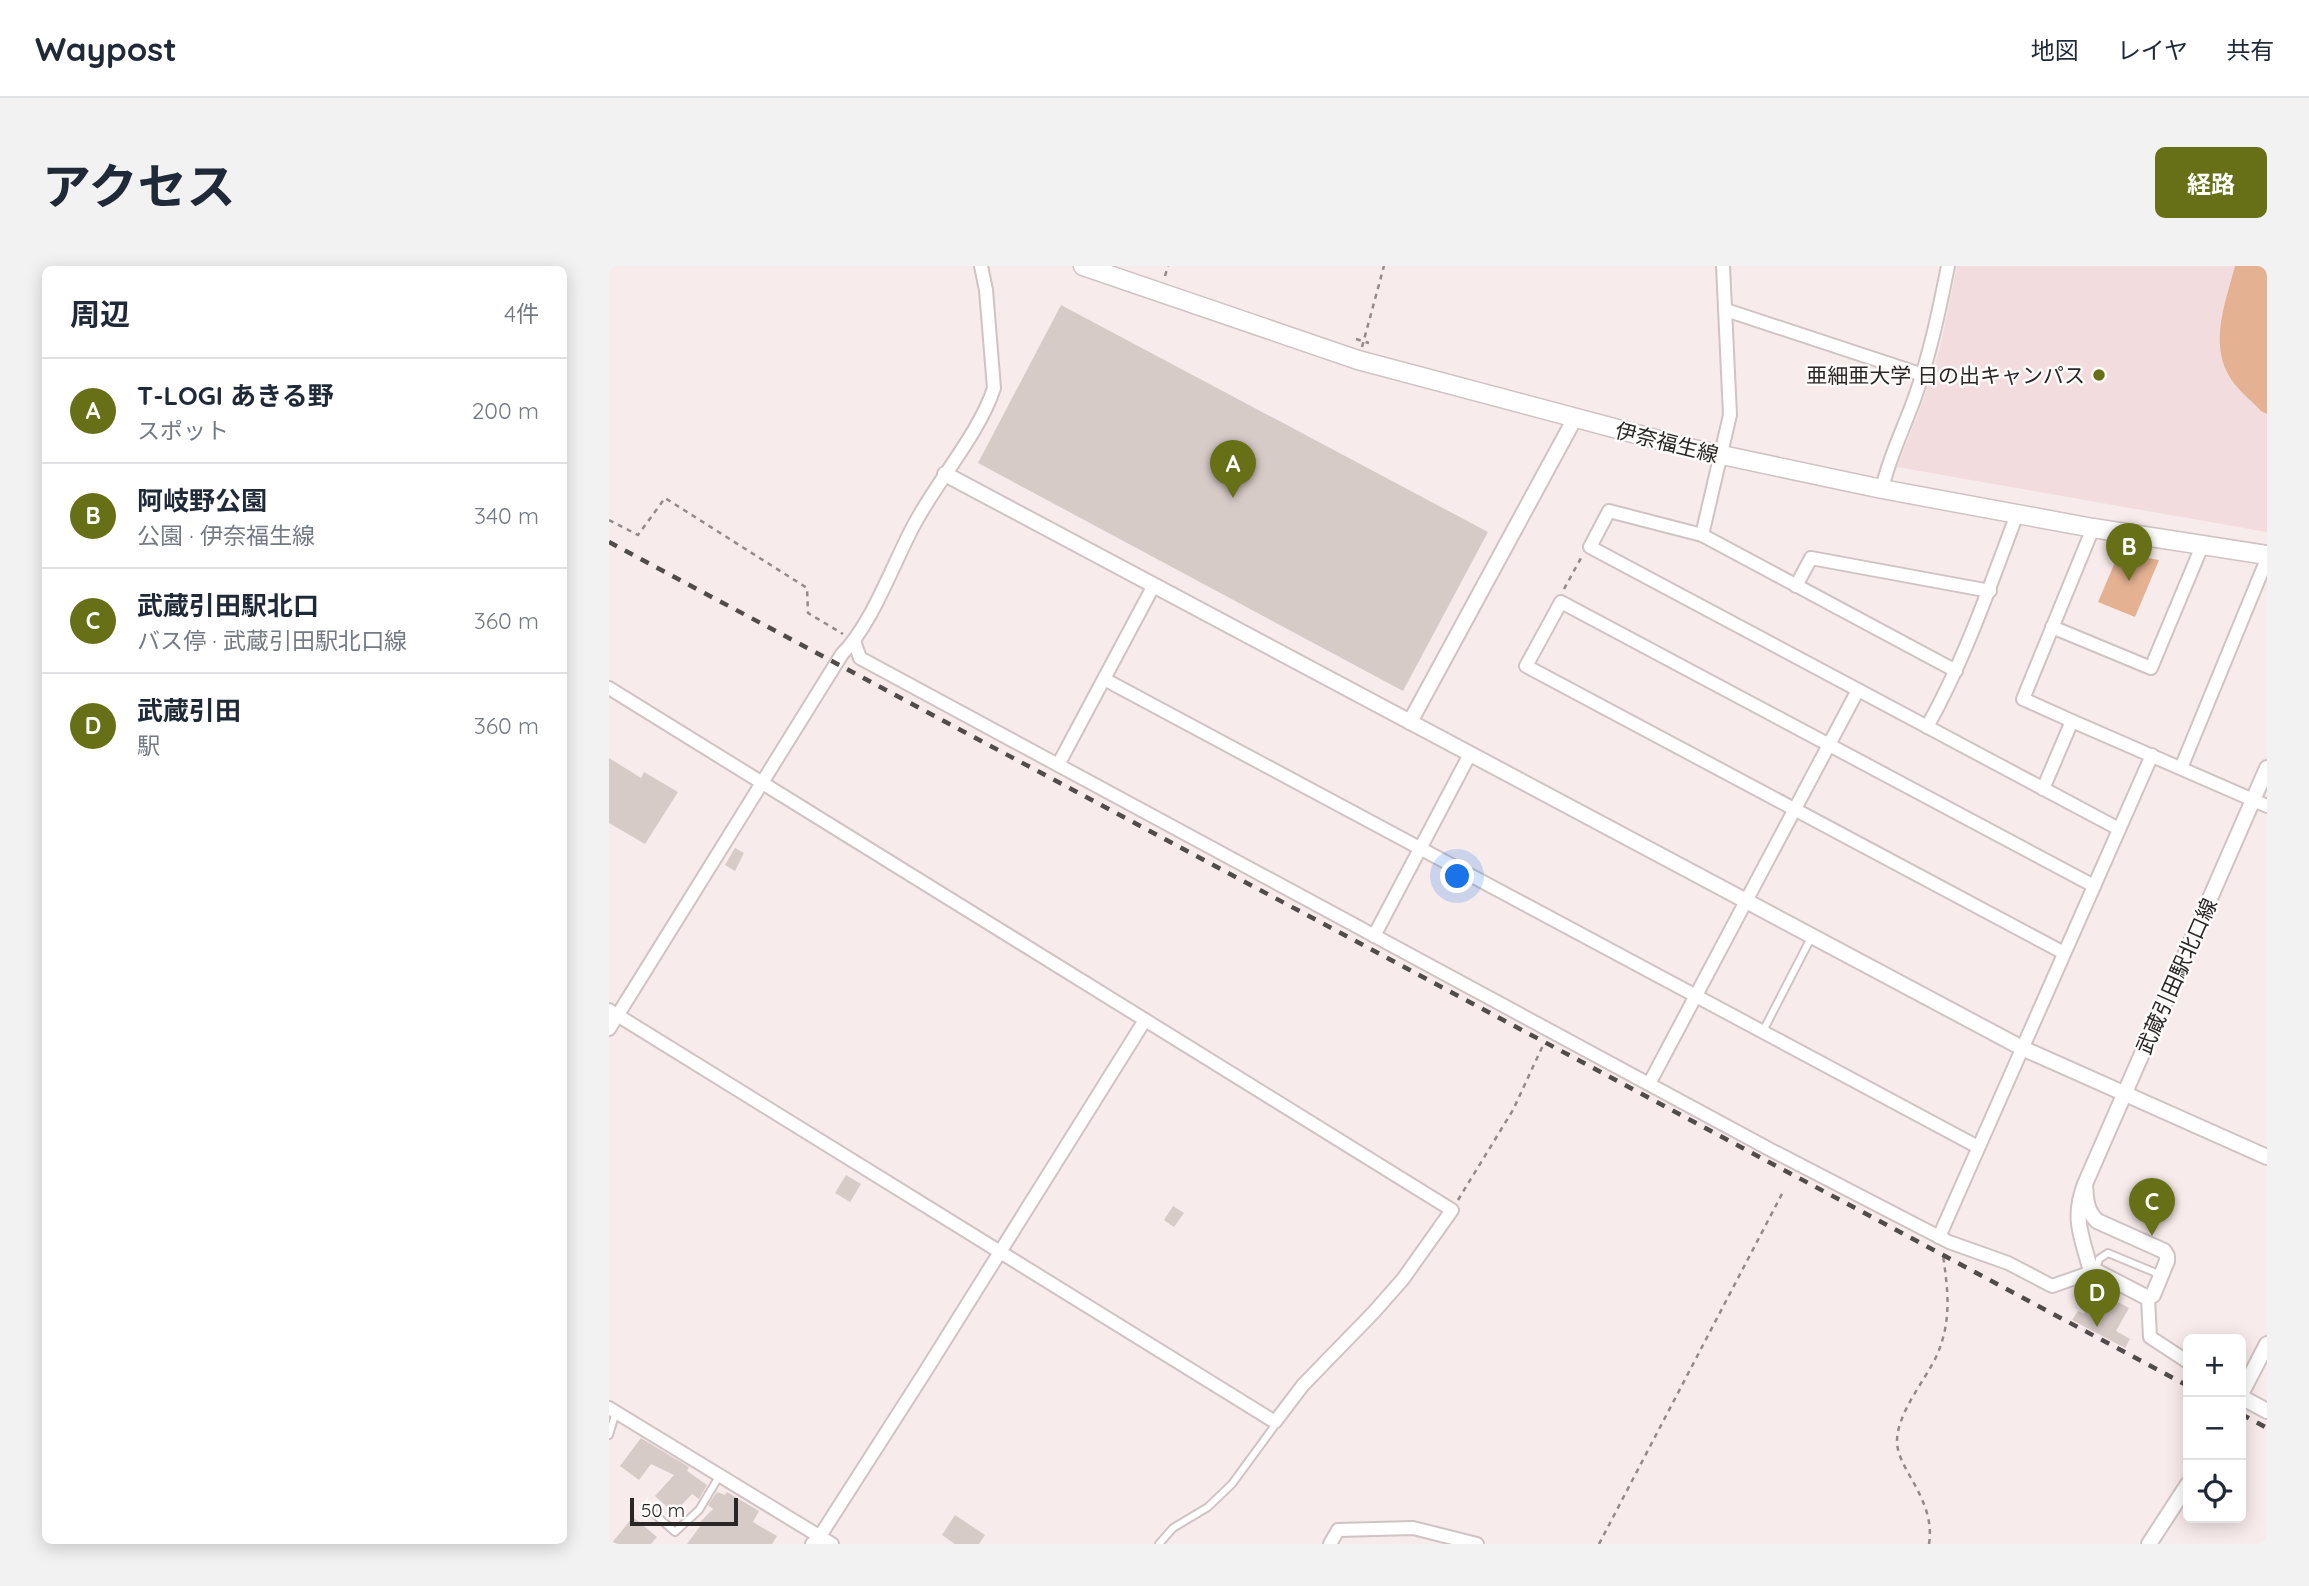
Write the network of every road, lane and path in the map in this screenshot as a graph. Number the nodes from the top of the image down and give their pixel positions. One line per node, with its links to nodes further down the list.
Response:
1 (981, 266): 14 (street)
2 (1083, 266): 10 (main road, 伊奈福生線)
3 (1384, 266): 8 (path)
4 (1723, 266): 6 (street)
5 (1948, 266): 11 (street)
6 (1726, 310): 11 (street); 13 (street)
7 (1356, 339): 8 (path)
8 (1363, 341): 9 (path); 10 (path)
9 (1369, 343)
10 (1358, 360): 12 (main road, 伊奈福生線)
11 (1923, 375): 15 (street)
12 (1575, 418): 13 (main road, 伊奈福生線); 34 (street)
13 (1722, 456): 15 (main road, 伊奈福生線); 19 (street)
14 (946, 474): 23 (street); 28 (street)
15 (1882, 489): 16 (main road, 伊奈福生線)
16 (2017, 514): 18 (main road, 伊奈福生線); 25 (street)
17 (609, 520): 28 (path)
18 (2093, 528): 20 (main road, 伊奈福生線); 27 (street)
19 (1702, 535): 21 (street); 24 (street)
20 (2202, 546): 22 (main road, 伊奈福生線); 27 (street)
21 (1590, 547): 26 (path); 32 (street)
22 (2267, 557): 40 (street)
23 (1154, 585): 30 (street); 34 (street)
24 (1796, 586): 25 (street); 29 (street)
25 (1990, 591): 29 (street)
26 (1560, 601): 36 (street); 45 (street)
27 (2052, 627): 33 (street)
28 (854, 641): 39 (street); 42 (street)
29 (1956, 671): 35 (street)
30 (1104, 679): 39 (street); 47 (street)
31 (609, 688): 42 (street)
32 (1858, 690): 35 (street); 36 (street)
33 (2072, 720): 38 (street); 43 (street)
34 (1410, 722): 37 (street)
35 (1927, 727): 43 (street)
36 (1829, 745): 45 (street); 48 (street)
37 (1470, 754): 47 (street); 49 (street)
38 (2152, 755): 40 (street); 46 (street)
39 (1058, 765): 50 (street)
40 (2181, 768): 44 (street)
41 (2267, 768): 44 (street, 武蔵引田駅北口線)
42 (761, 782): 54 (street); 55 (street)
43 (2043, 789): 46 (street)
44 (2260, 803): 61 (street, 武蔵引田駅北口線)
45 (1794, 809): 49 (street); 52 (street)
46 (2119, 830): 48 (street)
47 (1420, 848): 50 (street); 53 (street)
48 (2094, 886): 52 (street)
49 (1745, 901): 51 (street); 53 (street)
50 (1374, 936): 57 (street)
51 (1812, 936): 58 (lane); 59 (street)
52 (2064, 953): 59 (street)
53 (1696, 996): 58 (street); 60 (street)
54 (613, 1013): 56 (street); 68 (street)
55 (1145, 1020): 66 (street); 68 (street)
56 (609, 1029)
57 (1550, 1031): 60 (street); 66 (path)
58 (1763, 1032): 62 (street)
59 (2022, 1048): 61 (street); 62 (street)
60 (1650, 1084): 67 (street)
61 (2124, 1094): 63 (street); 64 (street, 武蔵引田駅北口線)
62 (1978, 1147): 67 (street)
63 (2267, 1157)
64 (2085, 1184): 69 (street, 武蔵引田駅北口線); 70 (street)
65 (1783, 1192): 89 (path)
66 (1452, 1210): 78 (street)
67 (1944, 1240): 69 (street); 90 (path)
68 (999, 1252): 78 (street); 84 (street)
69 (2095, 1271): 70 (lane); 71 (street)
70 (2161, 1275): 71 (street)
71 (2148, 1298): 73 (street)
72 (2267, 1344): 74 (street)
73 (2183, 1359)
74 (2246, 1385)
75 (2244, 1397): 77 (street)
76 (613, 1410): 79 (lane); 80 (street)
77 (2267, 1410)
78 (1275, 1422): 86 (lane)
79 (609, 1435)
80 (720, 1475): 82 (lane); 84 (street)
81 (2183, 1492): 91 (street)
82 (650, 1511)
83 (1428, 1538): 87 (street); 88 (street)
84 (816, 1540): 85 (street)
85 (832, 1544)
86 (1159, 1544)
87 (1330, 1544)
88 (1477, 1544)
89 (1599, 1544)
90 (1929, 1544)
91 (2149, 1544)

